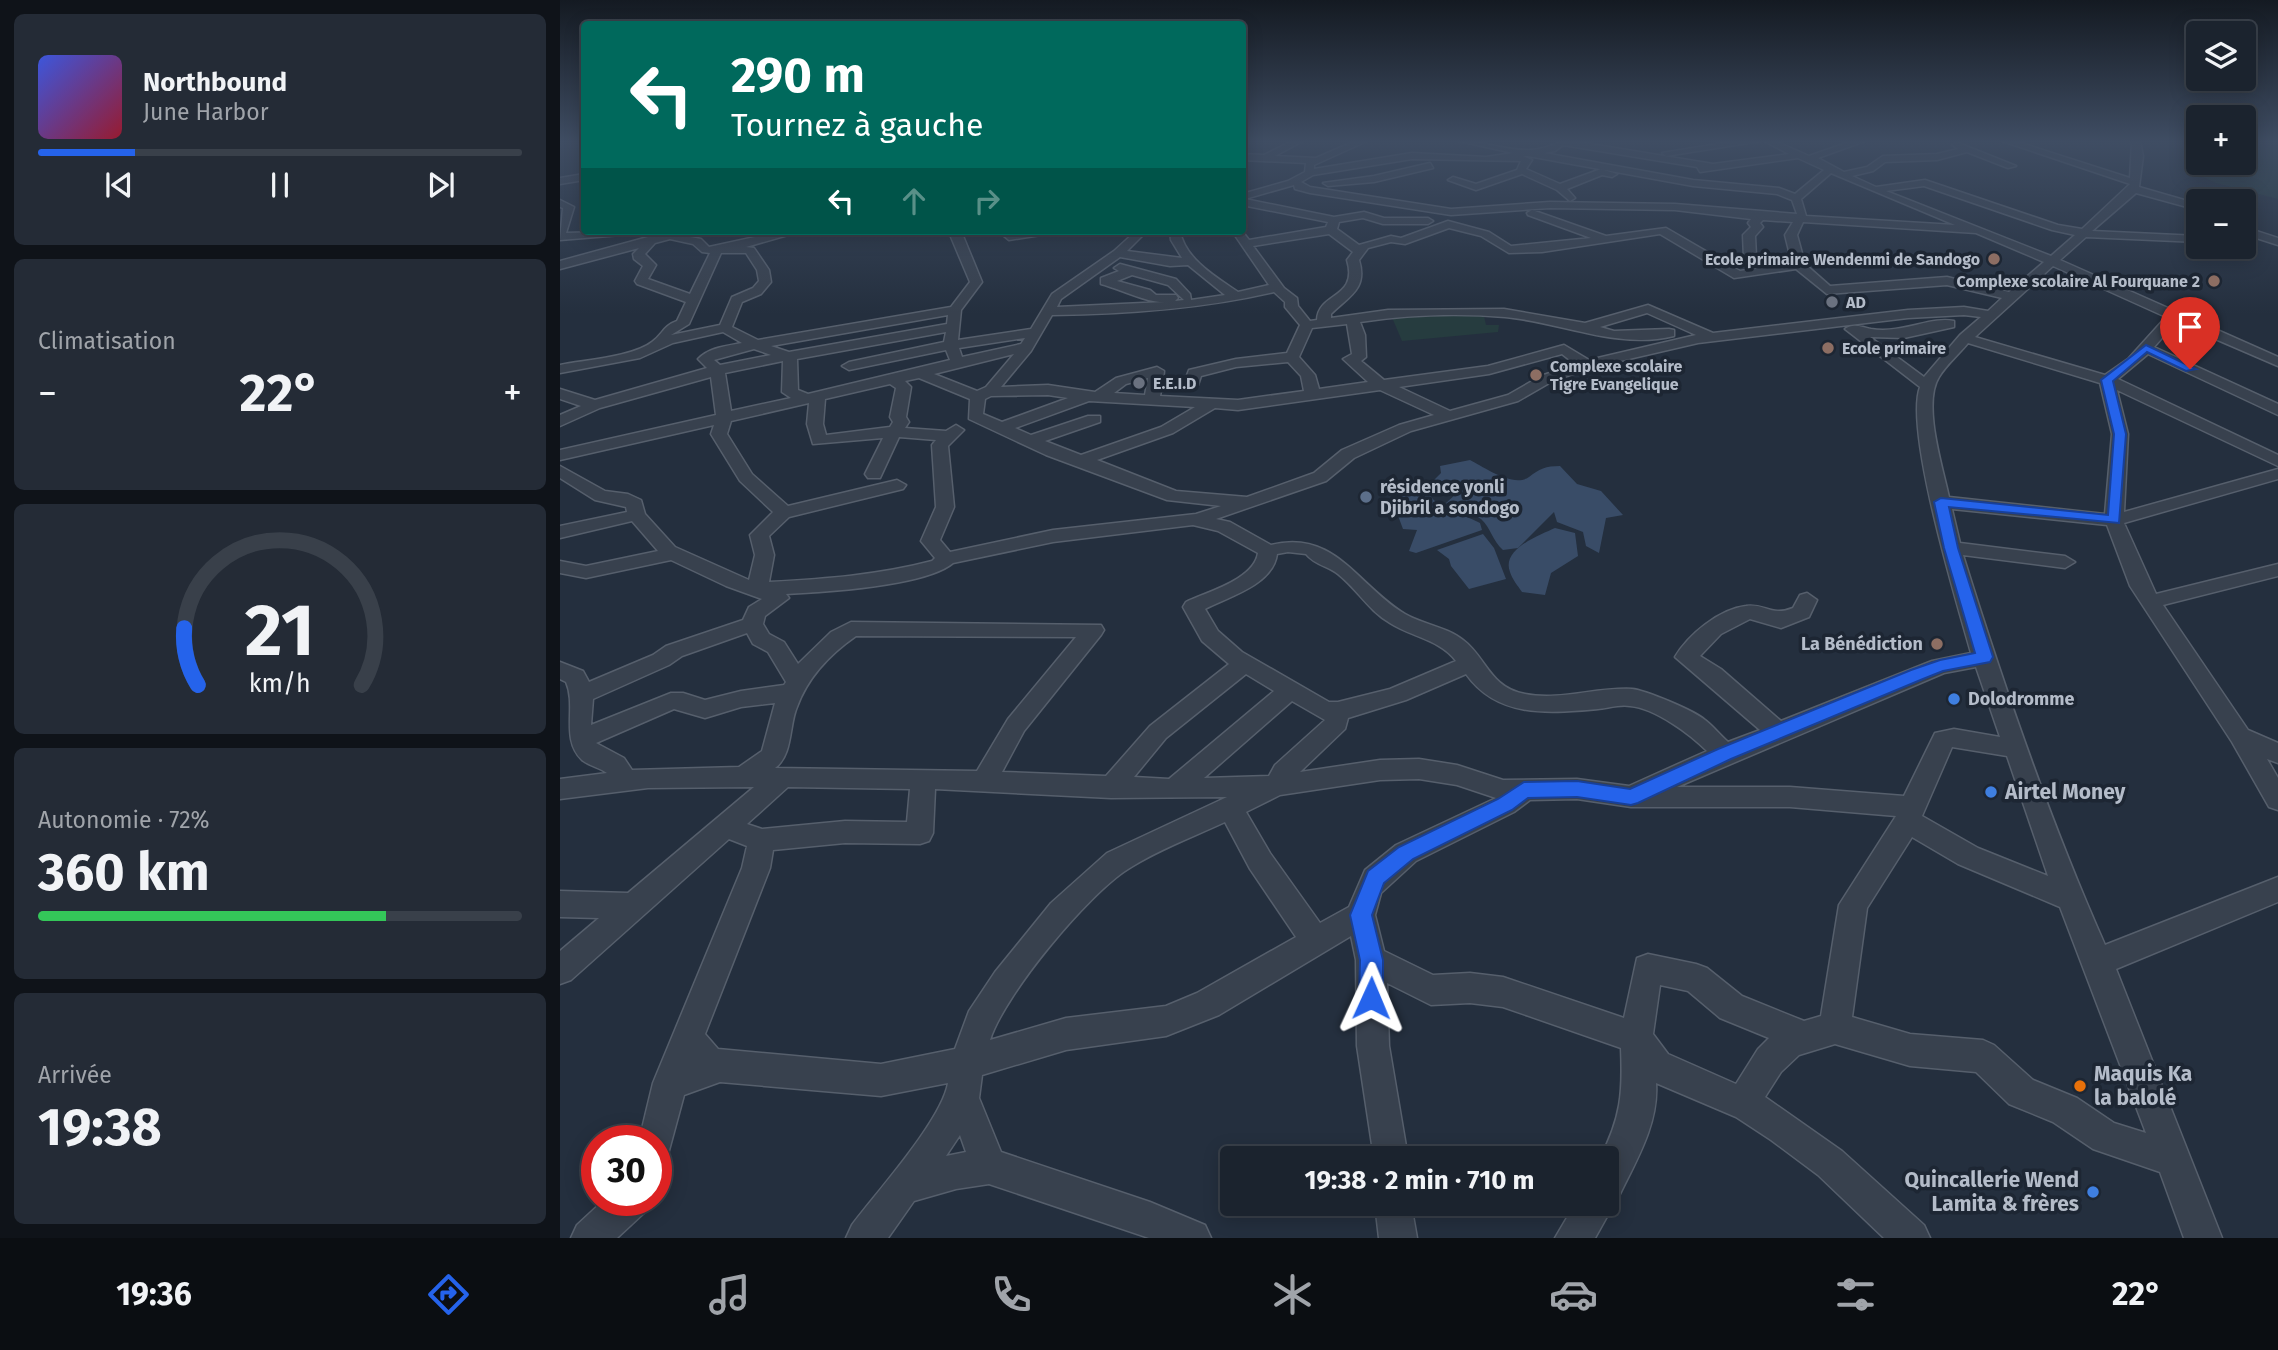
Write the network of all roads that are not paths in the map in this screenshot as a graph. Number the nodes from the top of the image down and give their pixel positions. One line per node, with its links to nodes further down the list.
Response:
1 (1796, 198): 17 (street)
2 (1299, 199): 14 (street)
3 (1359, 199): 16 (street)
4 (1573, 199): 11 (street)
5 (1693, 199): 13 (street)
6 (1898, 199): 21 (street)
7 (1974, 199): 23 (street)
8 (2121, 199): 23 (street)
9 (1246, 200): 14 (street)
10 (560, 203): 35 (street)
11 (1580, 205): 12 (street); 13 (street)
12 (1523, 207): 16 (street); 36 (street)
13 (1675, 207): 15 (street); 20 (street)
14 (1300, 213): 19 (street)
15 (1761, 216): 17 (street); 52 (street)
16 (1450, 218): 19 (street); 36 (street); 38 (street)
17 (1801, 218): 21 (street); 50 (street)
18 (2256, 224): 22 (street)
19 (1333, 226): 38 (street); 41 (street); 44 (street)
20 (1662, 230): 36 (street); 52 (street)
21 (1978, 230): 47 (street)
22 (2278, 230)
23 (2086, 234): 37 (street); 47 (street)
24 (585, 235): 35 (street)
25 (669, 235): 40 (street)
26 (680, 235): 43 (street)
27 (780, 235): 43 (street)
28 (956, 235): 59 (street)
29 (1005, 235): 30 (street)
30 (1028, 235)
31 (1138, 235): 45 (street)
32 (1175, 235): 46 (street)
33 (1241, 235): 41 (street)
34 (2256, 235): 42 (street)
35 (560, 237)
36 (1602, 238)
37 (2186, 238)
38 (1391, 239): 44 (street)
39 (2256, 241): 42 (street)
40 (650, 242): 48 (street); 57 (street)
41 (1248, 243): 53 (street)
42 (2278, 243)
43 (717, 250): 57 (street); 71 (street)
44 (1359, 251): 65 (street)
45 (1118, 253): 46 (street); 49 (street)
46 (1192, 261): 54 (street)
47 (2052, 261): 55 (street); 62 (street)
48 (560, 265)
49 (1101, 265): 51 (street); 60 (street)
50 (1799, 265): 52 (street); 55 (street)
51 (1133, 270): 56 (street); 56 (street)
52 (1770, 270)
53 (1275, 282): 54 (street); 54 (street); 66 (street)
54 (1228, 291): 56 (street); 60 (street)
55 (2014, 295): 70 (street)
56 (1186, 296)
57 (691, 299): 75 (street)
58 (1411, 300): 61 (street)
59 (955, 310): 68 (street); 77 (street)
60 (1048, 311): 72 (street)
61 (1388, 314): 63 (street); 64 (street)
62 (2174, 316): 79 (street); 84 (street)
63 (1515, 317): 69 (street); 80 (street)
64 (1352, 318): 65 (street); 94 (street)
65 (1324, 321): 66 (street)
66 (1307, 325): 83 (street)
67 (1847, 326): 70 (street); 70 (street); 74 (street); 95 (street)
68 (952, 327): 76 (street); 81 (street)
69 (1585, 327): 73 (street); 74 (street)
70 (1978, 327): 91 (street); 95 (street)
71 (725, 328): 75 (street); 77 (street)
72 (1036, 332): 76 (street); 78 (street)
73 (1671, 332)
74 (1713, 338): 86 (street)
75 (658, 344): 88 (street)
76 (951, 345): 85 (street); 87 (street)
77 (758, 346): 82 (street); 89 (street)
78 (1026, 348): 85 (street); 98 (street)
79 (2146, 348): 91 (street); 104 (street)
80 (1564, 349): 86 (street); 94 (street)
81 (818, 353): 82 (street); 87 (street)
82 (785, 354): 89 (street); 99 (street)
83 (1292, 357): 96 (street); 101 (street)
84 (2278, 362)
85 (957, 363): 90 (street)
86 (1586, 365): 106 (street)
87 (849, 366): 92 (street)
88 (560, 369)
89 (717, 370): 103 (street); 107 (street)
90 (924, 376): 93 (street); 98 (street)
91 (2107, 380): 116 (street); 125 (street)
92 (873, 383): 93 (street); 99 (street)
93 (898, 383): 111 (street)
94 (1378, 383): 101 (street); 106 (street)
95 (1927, 384): 122 (street)
96 (1153, 393): 100 (street); 100 (street); 102 (street)
97 (560, 394): 103 (street)
98 (982, 395): 100 (street); 105 (street)
99 (811, 396): 107 (street); 111 (street)
100 (1094, 396): 110 (street)
101 (1313, 396): 102 (street)
102 (1213, 403): 115 (street)
103 (596, 405): 109 (street)
104 (2278, 410)
105 (975, 416): 110 (street); 112 (street)
106 (1448, 416): 121 (street)
107 (724, 417): 114 (street); 123 (street)
108 (1094, 419): 113 (street)
109 (560, 421)
110 (1003, 427): 113 (street)
111 (892, 432): 112 (street); 118 (street)
112 (949, 436): 131 (street)
113 (1030, 441): 115 (street)
114 (560, 455)
115 (1079, 461): 121 (street)
116 (2278, 461)
117 (560, 471): 124 (street)
118 (874, 474)
119 (2278, 474): 125 (street)
120 (897, 485): 123 (street)
121 (1249, 502): 126 (street)
122 (1941, 502): 125 (street); 128 (street)
123 (783, 513): 135 (street)
124 (636, 516): 127 (street); 130 (street)
125 (2114, 520): 137 (street)
126 (1181, 522): 129 (street); 131 (street)
127 (560, 532)
128 (1951, 548): 132 (street); 139 (street)
129 (1268, 551): 140 (street); 141 (street)
130 (675, 553): 133 (street); 135 (street)
131 (946, 559): 135 (street)
132 (2065, 562)
133 (560, 566)
134 (2278, 570): 137 (street)
135 (756, 589): 138 (street)
136 (1807, 600): 147 (street)
137 (2151, 602): 148 (street)
138 (752, 624): 143 (street); 145 (street)
139 (1984, 657): 147 (street); 150 (street)
140 (1245, 663): 144 (street); 159 (street)
141 (1471, 663): 146 (street); 151 (street)
142 (560, 670): 145 (street)
143 (794, 686): 149 (street); 153 (street); 157 (street)
144 (1292, 688): 146 (street); 161 (street)
145 (583, 694): 149 (street)
146 (1335, 713): 158 (street)
147 (1778, 732): 151 (street)
148 (2240, 736): 152 (street); 164 (street)
149 (580, 740): 156 (street)
150 (2018, 749): 166 (street); 170 (street)
151 (1724, 754): 163 (street)
152 (2278, 754)
153 (744, 777): 154 (street); 156 (street)
154 (781, 779): 155 (street); 167 (street)
155 (923, 779): 157 (street); 168 (street)
156 (625, 780): 160 (street)
157 (986, 783): 159 (street)
158 (1276, 786): 161 (street); 162 (street); 165 (street)
159 (1111, 788): 161 (street)
160 (560, 789)
161 (1174, 789)
162 (1524, 790): 163 (street); 173 (street)
163 (1631, 797): 166 (street)
164 (2278, 800)
165 (1231, 808): 174 (street); 182 (street)
166 (1909, 814): 170 (street); 178 (street)
167 (723, 826): 168 (street); 172 (street)
168 (762, 840): 181 (street)
169 (2278, 889): 176 (street)
170 (2070, 898): 176 (street)
171 (560, 904): 172 (street)
172 (631, 906): 177 (street)
173 (1361, 915): 174 (street); 175 (street)
174 (1316, 942): 182 (street)
175 (1371, 960): 180 (street); 188 (street)
176 (2098, 962): 190 (street)
177 (560, 970)
178 (1835, 1028): 179 (street); 190 (street)
179 (1801, 1035): 180 (street); 186 (street)
180 (1636, 1038): 186 (street); 189 (street)
181 (688, 1039): 183 (street); 184 (street)
182 (967, 1063): 183 (street); 185 (street)
183 (720, 1066): 184 (street)
184 (670, 1083): 187 (street)
185 (962, 1098): 191 (street); 192 (street)
186 (1744, 1103): 201 (street)
187 (660, 1125)
188 (1389, 1146)
189 (1619, 1158)
190 (2173, 1159): 202 (street)
191 (989, 1166): 192 (street); 198 (street)
192 (903, 1187): 197 (street)
193 (614, 1216): 196 (street)
194 (1395, 1216): 199 (street)
195 (1588, 1216): 200 (street)
196 (590, 1238)
197 (865, 1238)
198 (1192, 1238)
199 (1398, 1238)
200 (1574, 1238)
201 (1911, 1238)
202 (2203, 1238)

